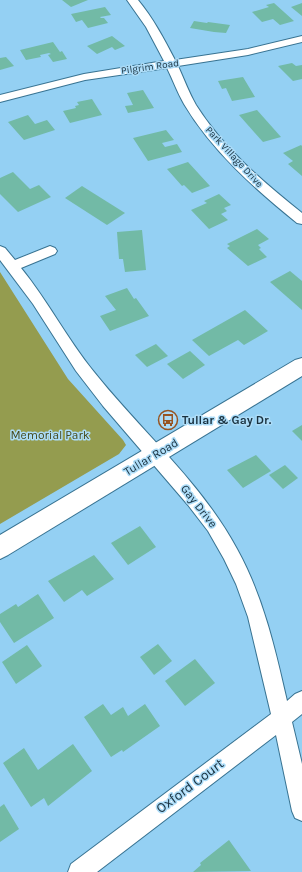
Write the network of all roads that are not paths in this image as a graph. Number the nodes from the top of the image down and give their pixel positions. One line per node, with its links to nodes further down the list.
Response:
1 (132, 0): 3 (street, Park Village Drive)
2 (302, 39): 3 (street, Pilgrim Road)
3 (171, 64): 4 (street, Pilgrim Road); 5 (street, Park Village Drive)
4 (0, 99)
5 (302, 220)
6 (0, 251): 8 (street, Gay Drive)
7 (50, 252): 8 (street)
8 (12, 266): 10 (street, Gay Drive)
9 (302, 366): 10 (main road, Tullar Road)
10 (154, 454): 11 (main road, Tullar Road); 13 (street, Gay Drive)
11 (0, 548)
12 (302, 701): 13 (street, Oxford Court)
13 (282, 718): 14 (street, Gay Drive); 15 (street, Oxford Court)
14 (302, 811)
15 (79, 872)

